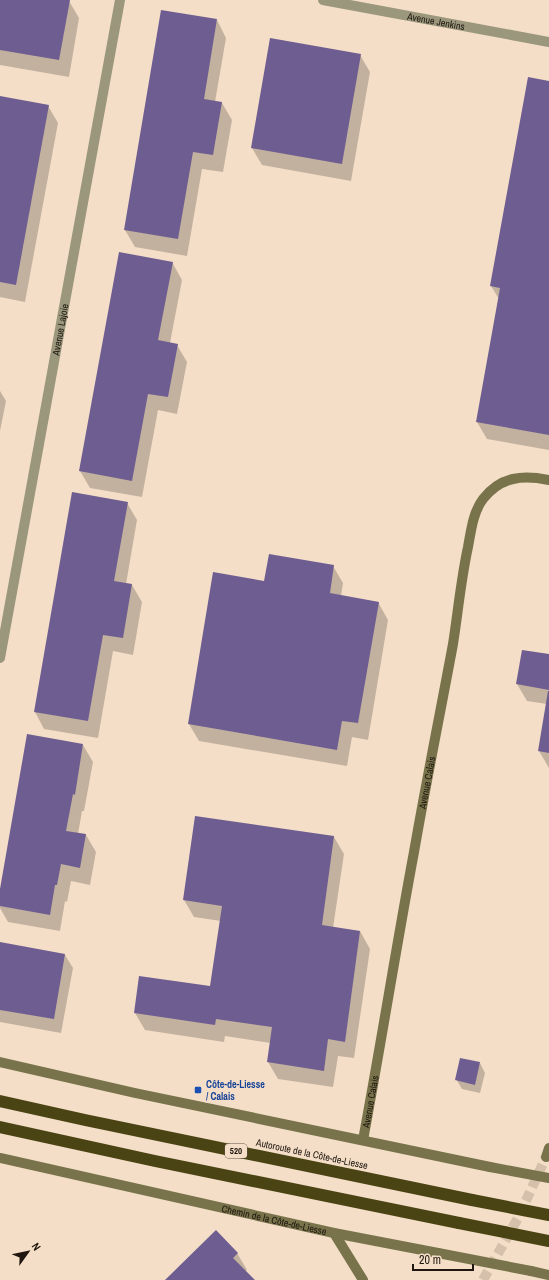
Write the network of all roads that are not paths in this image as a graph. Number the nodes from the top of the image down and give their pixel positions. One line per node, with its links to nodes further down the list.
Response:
1 (120, 0): 5 (street, Avenue Lajoie)
2 (323, 0): 3 (street, Avenue Jenkins)
3 (549, 42)
4 (549, 480): 9 (main road, Avenue Calais)
5 (0, 658)
6 (0, 1062): 9 (main road)
7 (0, 1101): 12 (highway, Autoroute de la Côte-de-Liesse / 520, bridge)
8 (0, 1127): 14 (highway, bridge)
9 (363, 1140): 11 (main road, bridge)
10 (0, 1158): 13 (main road, Chemin de la Côte-de-Liesse)
11 (549, 1178)
12 (549, 1215)
13 (334, 1233): 15 (main road, Chemin de la Côte-de-Liesse, bridge); 16 (main road)
14 (549, 1241)
15 (549, 1275)
16 (363, 1280)

